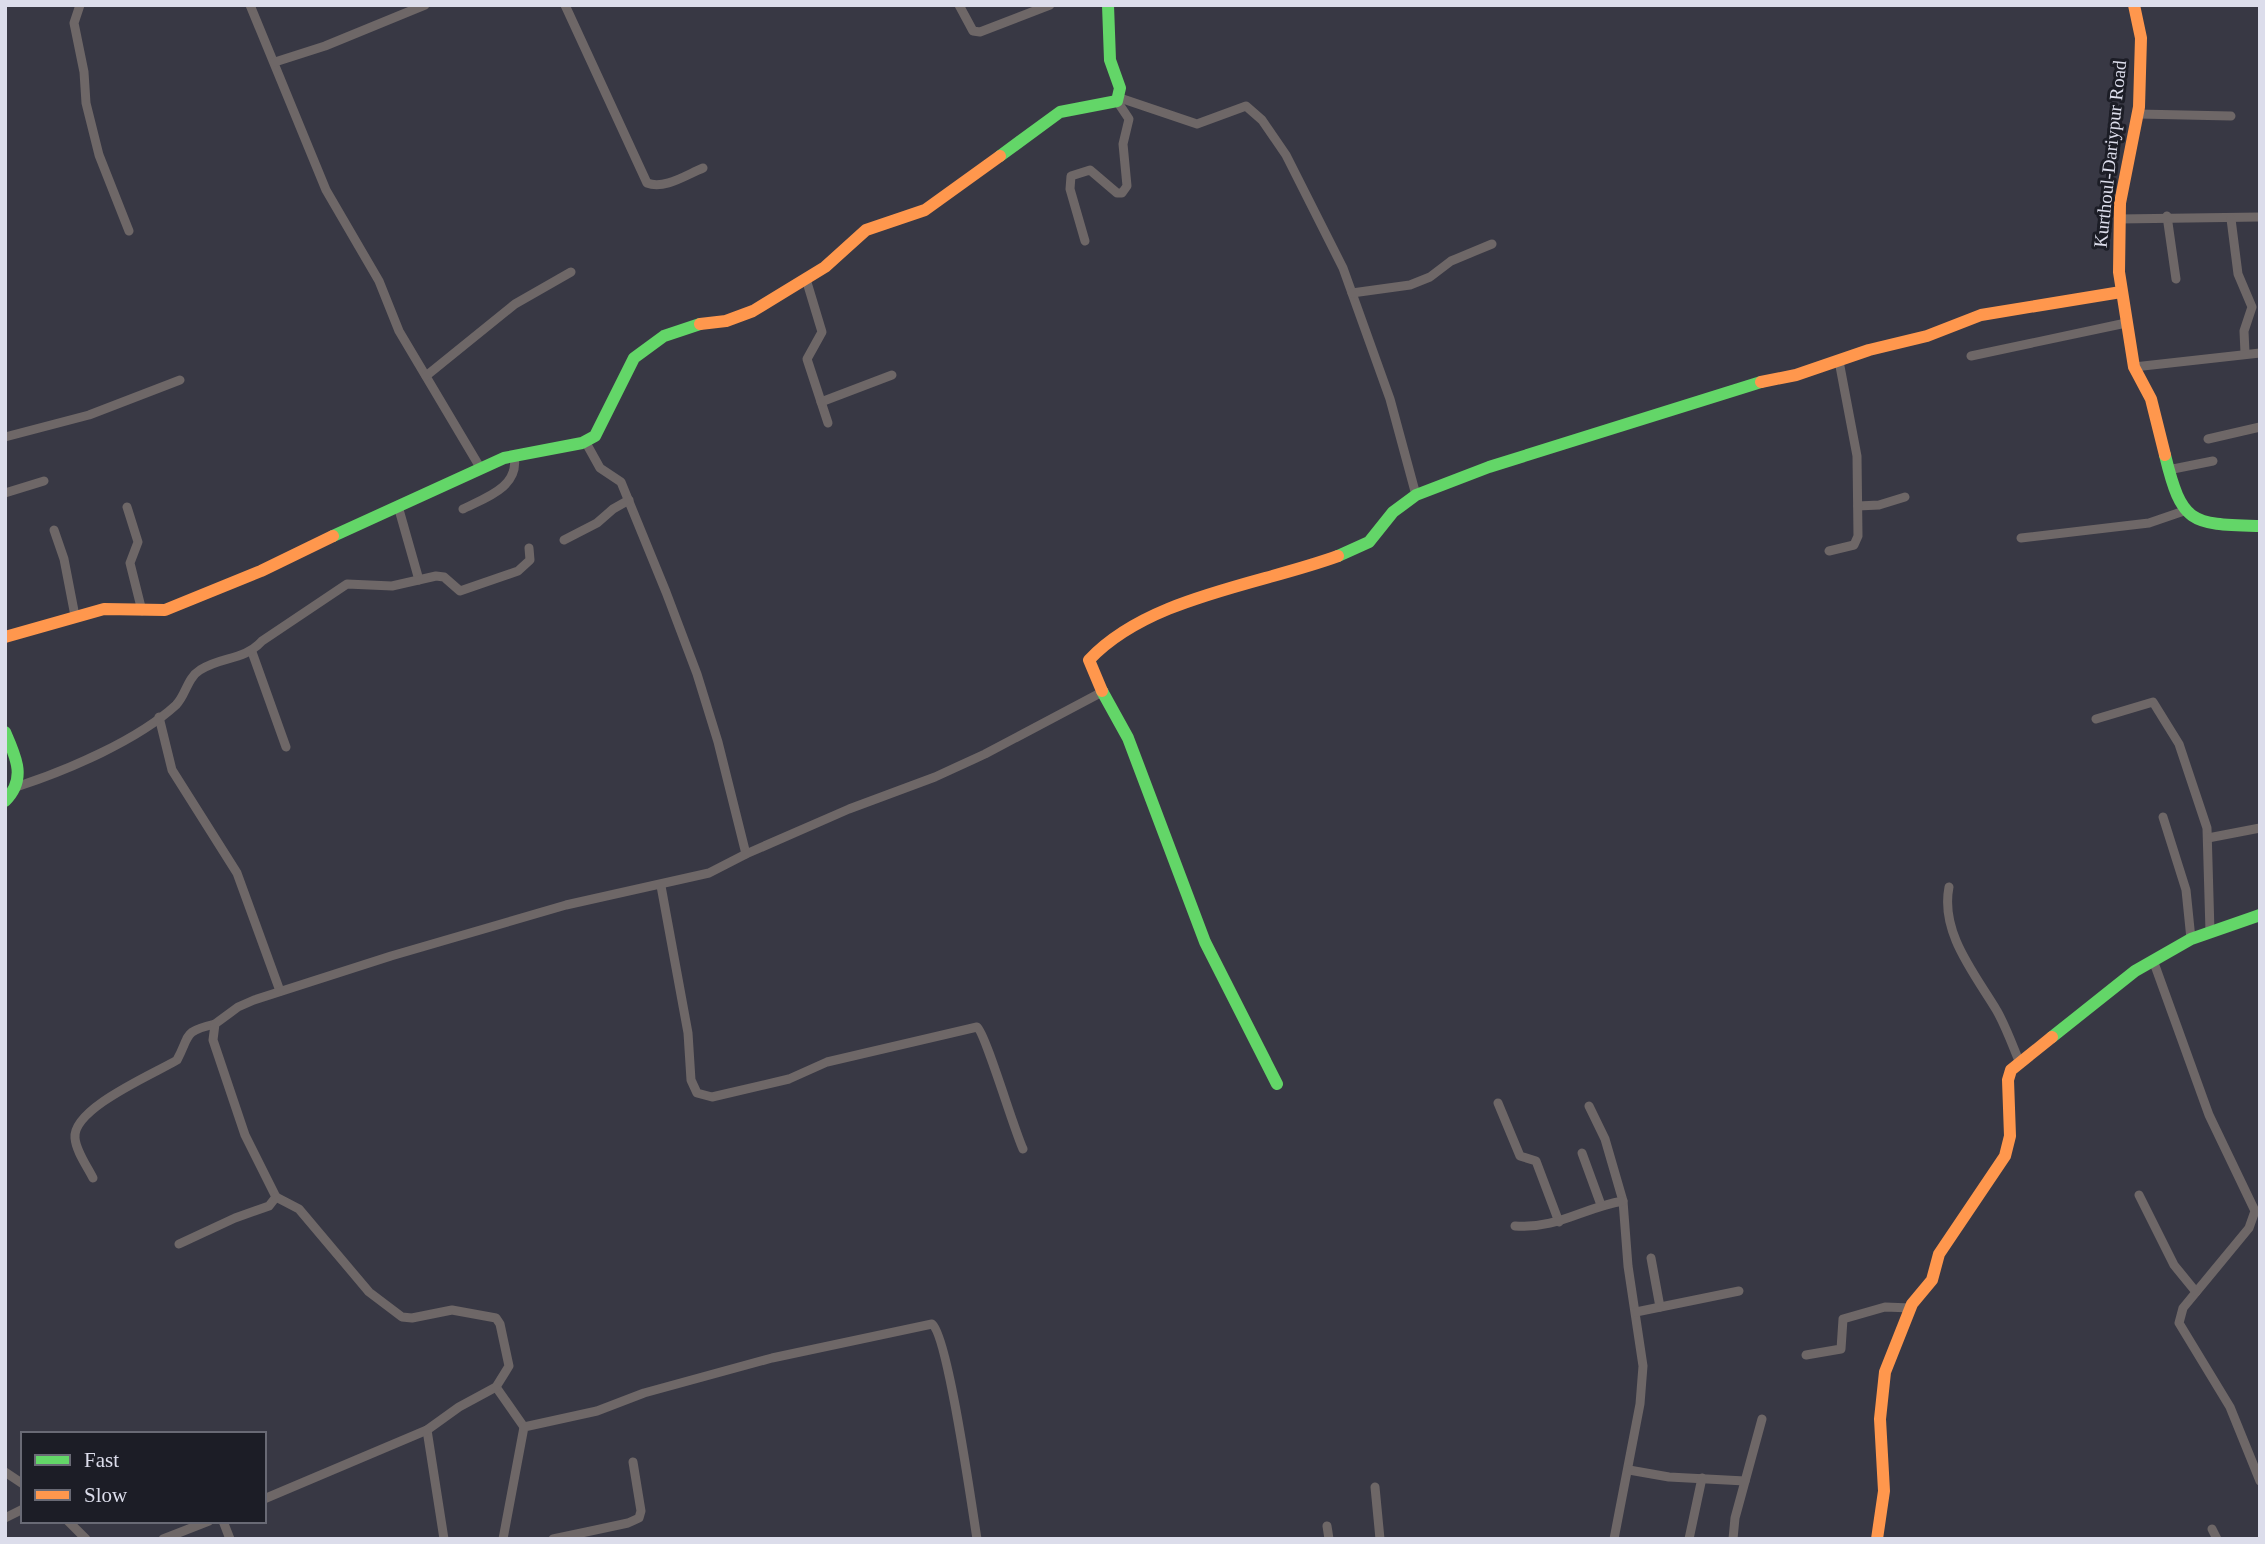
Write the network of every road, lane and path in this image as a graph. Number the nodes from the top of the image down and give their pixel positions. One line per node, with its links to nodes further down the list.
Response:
1 (80, 5): 18 (street)
2 (250, 5): 9 (street)
3 (425, 5): 9 (street)
4 (565, 5): 13 (street)
5 (959, 5): 6 (street)
6 (1050, 5)
7 (1108, 5): 10 (street)
8 (2134, 5): 11 (street, Kurthoul-Dariypur Road)
9 (275, 61): 33 (street)
10 (1118, 99): 19 (street); 22 (street); 25 (street)
11 (2137, 114): 12 (street); 16 (street, Kurthoul-Dariypur Road)
12 (2231, 116)
13 (703, 168)
14 (2167, 216): 16 (street); 17 (street); 23 (street)
15 (2260, 217): 17 (street)
16 (2119, 219): 24 (street, Kurthoul-Dariypur Road)
17 (2231, 219): 27 (street)
18 (129, 232)
19 (1085, 241)
20 (1492, 244): 25 (street)
21 (572, 272): 33 (street)
22 (806, 279): 35 (street); 40 (street)
23 (2176, 279)
24 (2121, 292): 26 (street, Kurthoul-Dariypur Road); 30 (street)
25 (1352, 293): 47 (street)
26 (2126, 323): 29 (street); 31 (street, Kurthoul-Dariypur Road)
27 (2245, 353): 28 (street); 31 (street)
28 (2260, 353)
29 (1970, 355)
30 (1839, 361): 47 (street); 51 (street)
31 (2134, 368): 44 (street, Kurthoul-Dariypur Road)
32 (892, 375): 35 (street)
33 (426, 376): 43 (street)
34 (180, 380): 38 (street)
35 (821, 402): 36 (street)
36 (828, 422)
37 (2260, 427): 39 (street)
38 (5, 438)
39 (2208, 439)
40 (585, 441): 41 (street); 49 (street)
41 (514, 456): 43 (street); 53 (street)
42 (2213, 461): 44 (street)
43 (481, 469): 50 (street)
44 (2168, 470): 54 (street, Kurthoul-Dariypur Road)
45 (44, 481): 46 (street)
46 (5, 494)
47 (1416, 495): 66 (street)
48 (1905, 497): 51 (street)
49 (629, 500): 58 (street); 76 (street)
50 (398, 506): 61 (street); 62 (street)
51 (1858, 506): 60 (street)
52 (127, 507): 62 (street)
53 (463, 509)
54 (2184, 511): 55 (street); 57 (street)
55 (2260, 526)
56 (54, 530): 63 (street)
57 (2021, 538)
58 (564, 540)
59 (529, 548): 61 (street)
60 (1829, 551)
61 (419, 580): 65 (street)
62 (142, 611): 63 (street)
63 (75, 616): 64 (street)
64 (5, 637)
65 (253, 652): 67 (street); 70 (street)
66 (1104, 691): 76 (street); 86 (street)
67 (159, 718): 71 (street); 83 (street)
68 (2096, 719): 75 (street)
69 (5, 732): 71 (street)
70 (286, 747)
71 (19, 786): 72 (street)
72 (5, 800)
73 (2162, 817): 81 (street)
74 (2260, 828): 75 (street)
75 (2208, 838): 80 (street)
76 (746, 853): 77 (street)
77 (661, 886): 83 (street); 89 (street)
78 (1949, 887): 85 (street)
79 (2260, 915): 80 (street)
80 (2210, 932): 81 (street)
81 (2190, 939): 82 (street)
82 (2153, 960): 85 (street); 101 (street)
83 (280, 990): 84 (street)
84 (215, 1024): 91 (street); 93 (street)
85 (2019, 1061): 103 (street)
86 (1277, 1084)
87 (1498, 1103): 96 (street)
88 (1589, 1106): 94 (street)
89 (1023, 1149)
90 (1582, 1153): 95 (street)
91 (93, 1178)
92 (2139, 1195): 101 (street)
93 (275, 1197): 98 (street); 106 (street)
94 (1623, 1201): 95 (street); 104 (street)
95 (1601, 1205): 96 (street)
96 (1559, 1222): 97 (street)
97 (1515, 1226)
98 (179, 1244)
99 (1651, 1258): 102 (street)
100 (1739, 1291): 102 (street)
101 (2196, 1292): 115 (street)
102 (1660, 1307): 104 (street)
103 (1911, 1308): 105 (street); 136 (street)
104 (1636, 1312): 111 (street)
105 (1805, 1355)
106 (496, 1387): 108 (street); 109 (street)
107 (1762, 1419): 114 (street)
108 (524, 1427): 128 (street); 130 (street)
109 (427, 1430): 118 (street); 127 (street)
110 (634, 1462): 129 (street)
111 (1629, 1470): 113 (street); 133 (street)
112 (5, 1472): 116 (street)
113 (1702, 1478): 114 (street); 134 (street)
114 (1745, 1481): 135 (street)
115 (2260, 1481)
116 (21, 1483)
117 (1375, 1487): 132 (street)
118 (266, 1498)
119 (21, 1511): 120 (street)
120 (5, 1518)
121 (70, 1523): 125 (street)
122 (204, 1523): 126 (street)
123 (1327, 1526): 131 (street)
124 (2213, 1529): 137 (street)
125 (86, 1539)
126 (163, 1539)
127 (444, 1539)
128 (503, 1539)
129 (552, 1539)
130 (977, 1539)
131 (1329, 1539)
132 (1380, 1539)
133 (1614, 1539)
134 (1689, 1539)
135 (1733, 1539)
136 (1877, 1539)
137 (2217, 1539)

